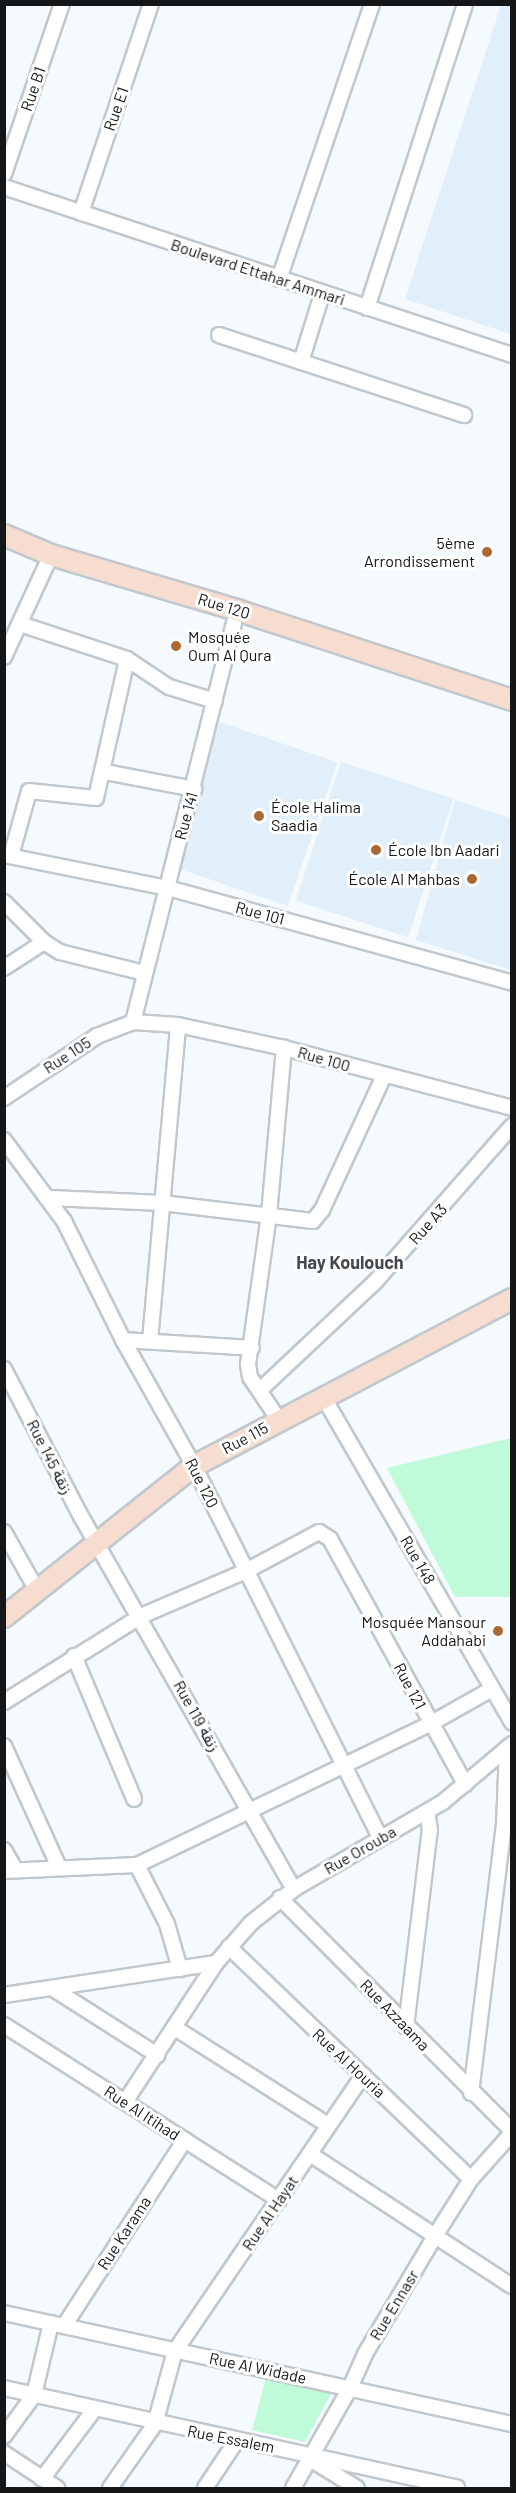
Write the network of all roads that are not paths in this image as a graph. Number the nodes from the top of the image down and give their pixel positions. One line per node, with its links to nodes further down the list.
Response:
1 (62, 4): 5 (street, Rue B1)
2 (151, 4): 7 (street, Rue E1)
3 (372, 4): 8 (street)
4 (465, 4): 10 (street)
5 (4, 174)
6 (4, 187): 7 (street, Boulevard Ettahar Ammari)
7 (81, 213): 8 (street, Boulevard Ettahar Ammari)
8 (279, 279): 9 (street, Boulevard Ettahar Ammari)
9 (322, 294): 10 (street, Boulevard Ettahar Ammari); 13 (street)
10 (367, 308): 12 (street, Boulevard Ettahar Ammari)
11 (219, 335): 13 (street)
12 (512, 355)
13 (301, 362): 14 (street)
14 (464, 415)
15 (4, 535): 16 (street, Rue 120)
16 (51, 555): 17 (street, Rue 120); 18 (street)
17 (237, 610): 21 (street, Rue 120); 22 (street, Rue 141)
18 (20, 624): 19 (street); 20 (street)
19 (4, 657)
20 (127, 659): 22 (street); 23 (street)
21 (512, 700)
22 (215, 701): 24 (street, Rue 141)
23 (105, 772): 24 (street); 25 (street)
24 (194, 789): 26 (street, Rue 141)
25 (8, 856): 26 (street, Rue 101)
26 (168, 888): 30 (street, Rue 141); 31 (street, Rue 101)
27 (4, 902): 28 (street)
28 (44, 942): 29 (street); 30 (street)
29 (4, 968)
30 (144, 973): 32 (street, Rue 141)
31 (512, 983)
32 (133, 1022): 33 (street, Rue 100); 36 (street, Rue 105)
33 (178, 1025): 34 (street, Rue 100); 41 (street)
34 (284, 1048): 35 (street, Rue 100); 42 (street)
35 (384, 1076): 37 (street, Rue 100); 42 (street)
36 (4, 1098)
37 (512, 1108)
38 (512, 1126): 48 (street, Rue A3)
39 (4, 1140): 40 (street, Rue 120)
40 (51, 1198): 41 (street); 44 (street, Rue 120)
41 (162, 1203): 42 (street); 45 (street)
42 (269, 1215): 46 (street)
43 (512, 1299): 49 (street, Rue 115)
44 (123, 1340): 45 (street); 51 (street, Rue 120)
45 (150, 1341): 46 (street)
46 (252, 1348): 48 (street)
47 (4, 1369): 53 (street, Rue 145 زنقة)
48 (260, 1390): 50 (street)
49 (324, 1398): 50 (street, Rue 115); 59 (street, Rue 148)
50 (279, 1420): 51 (street, Rue 115)
51 (194, 1466): 53 (street, Rue 115); 54 (street, Rue 120)
52 (6, 1538): 55 (street)
53 (98, 1544): 55 (street, Rue 115); 56 (street, Rue 119 زنقة)
54 (246, 1571): 56 (street); 62 (street, Rue 121); 65 (street, Rue 120)
55 (38, 1592): 57 (street, Rue 115)
56 (141, 1616): 58 (street); 68 (street, Rue 119 زنقة)
57 (4, 1617)
58 (74, 1656): 60 (street); 67 (street)
59 (492, 1689): 61 (street, Rue 148); 62 (street)
60 (4, 1702)
61 (512, 1722)
62 (430, 1724): 65 (street); 66 (street, Rue 121)
63 (4, 1746): 73 (street)
64 (509, 1746): 66 (street, Rue Orouba); 87 (street)
65 (342, 1764): 68 (street); 70 (street, Rue 120)
66 (465, 1784): 69 (street, Rue Orouba)
67 (134, 1799)
68 (250, 1809): 72 (street); 75 (street, Rue 119 زنقة)
69 (427, 1812): 70 (street, Rue Orouba); 83 (street)
70 (380, 1837): 75 (street, Rue Orouba)
71 (4, 1850): 74 (street)
72 (137, 1865): 73 (street); 79 (street)
73 (59, 1867): 74 (street)
74 (10, 1870)
75 (294, 1889): 76 (street, Rue Orouba)
76 (280, 1898): 77 (street, Rue Orouba); 83 (street, Rue Azzaama)
77 (229, 1947): 78 (street, Rue Orouba); 86 (street, Rue Al Houria)
78 (216, 1963): 79 (street); 84 (street, Rue Orouba)
79 (180, 1969): 80 (street)
80 (52, 1988): 81 (street); 85 (street)
81 (4, 1995)
82 (4, 2025): 88 (street, Rue Al Itihad)
83 (406, 2027): 87 (street, Rue Azzaama)
84 (175, 2028): 85 (street, Rue Orouba); 89 (street)
85 (157, 2055): 88 (street, Rue Orouba)
86 (363, 2075): 89 (street, Rue Al Hayat); 93 (street, Rue Al Houria)
87 (471, 2093): 90 (street, Rue Azzaama)
88 (125, 2102): 91 (street, Rue Al Itihad)
89 (328, 2125): 92 (street, Rue Al Hayat)
90 (512, 2132): 93 (street, Rue Ennasr)
91 (185, 2140): 94 (street, Rue Al Itihad); 98 (street, Rue Karama)
92 (309, 2154): 94 (street, Rue Al Hayat); 95 (street)
93 (471, 2179): 95 (street, Rue Ennasr)
94 (279, 2200): 99 (street, Rue Al Hayat)
95 (435, 2236): 96 (street); 101 (street, Rue Ennasr)
96 (512, 2286)
97 (4, 2313): 98 (street, Rue Al Widade)
98 (58, 2324): 99 (street, Rue Al Widade); 102 (street, Rue Karama)
99 (175, 2350): 101 (street, Rue Al Widade); 104 (street, Rue Al Hayat)
100 (4, 2388): 102 (street, Rue Essalem)
101 (350, 2388): 105 (street, Rue Al Widade); 109 (street, Rue Ennasr)
102 (34, 2394): 103 (street, Rue Essalem); 106 (street)
103 (94, 2410): 104 (street, Rue Essalem); 110 (street)
104 (155, 2424): 107 (street, Rue Essalem); 112 (street, Rue Al Hayat)
105 (512, 2424)
106 (4, 2436)
107 (237, 2440): 109 (street, Rue Essalem); 113 (street)
108 (4, 2453): 110 (street)
109 (311, 2457): 114 (street, Rue Ennasr); 115 (street); 116 (street, Rue Essalem)
110 (42, 2479): 111 (street)
111 (57, 2488)
112 (110, 2488)
113 (205, 2488)
114 (293, 2488)
115 (357, 2488)
116 (457, 2488)

